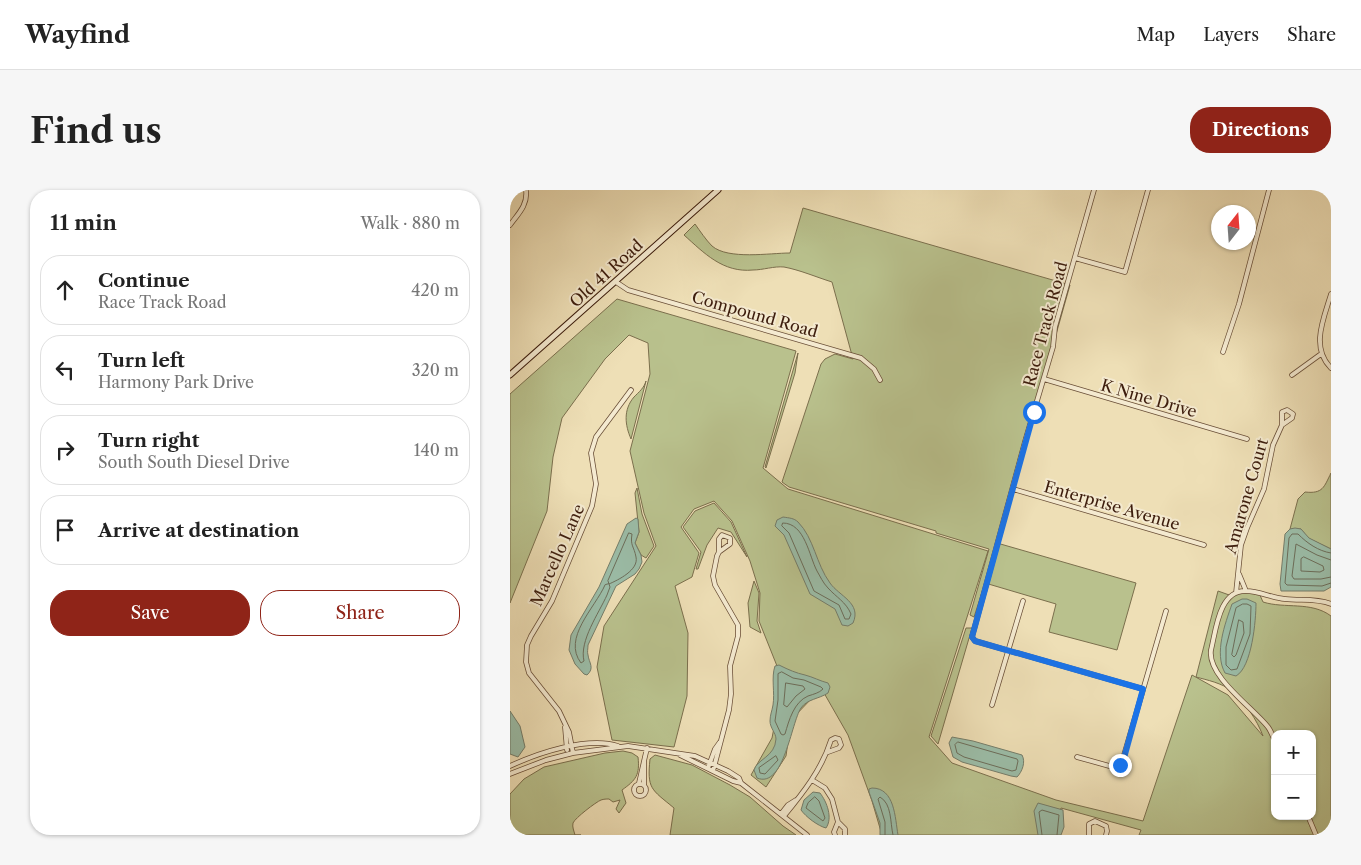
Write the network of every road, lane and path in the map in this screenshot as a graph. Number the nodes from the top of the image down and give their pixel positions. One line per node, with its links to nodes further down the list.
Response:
1 (526, 190): 6 (street)
2 (718, 190): 8 (street, Old 41 Road)
3 (1094, 190): 7 (street, Race Track Road)
4 (1148, 190): 7 (street)
5 (1270, 191): 10 (street)
6 (510, 225)
7 (1075, 258): 15 (street, Race Track Road)
8 (616, 282): 13 (street, Old 41 Road); 16 (street, Compound Road)
9 (1331, 294): 11 (street)
10 (1223, 352)
11 (1321, 354): 12 (street); 14 (street)
12 (1331, 368)
13 (510, 375)
14 (1292, 375)
15 (1044, 379): 19 (street, K Nine Drive); 20 (street, Race Track Road)
16 (880, 380)
17 (631, 390): 35 (street, Marcello Lane)
18 (1282, 425): 23 (street, Amarone Court)
19 (1248, 439)
20 (1013, 489): 21 (street, Enterprise Avenue); 29 (street, Race Track Road)
21 (1204, 545)
22 (719, 552): 33 (street)
23 (1239, 574): 24 (street); 25 (street, Amarone Court)
24 (1246, 590): 25 (street); 27 (street)
25 (1236, 593): 32 (street)
26 (1022, 602): 29 (street)
27 (1331, 604)
28 (1166, 611): 30 (street)
29 (1008, 651): 30 (street); 31 (street)
30 (1143, 689): 41 (street)
31 (992, 705)
32 (1271, 733)
33 (720, 742): 43 (street); 44 (street)
34 (618, 746): 35 (street); 36 (street); 38 (street)
35 (569, 747): 38 (street, Marcello Lane); 39 (street, Marcello Lane); 45 (street)
36 (647, 748): 40 (street); 42 (street)
37 (828, 752): 49 (street)
38 (573, 753): 39 (street)
39 (568, 754): 48 (street)
40 (680, 755): 43 (street); 46 (street)
41 (1077, 757)
42 (644, 761): 50 (street); 52 (street)
43 (710, 762): 44 (street); 46 (street)
44 (715, 764): 47 (street); 51 (street)
45 (510, 766)
46 (708, 768): 47 (street)
47 (713, 770): 51 (street)
48 (510, 774)
49 (812, 780): 53 (street); 55 (street)
50 (639, 783): 52 (street); 52 (street)
51 (741, 783): 53 (street)
52 (644, 785)
53 (783, 815): 56 (street)
54 (1310, 820): 61 (street)
55 (838, 822): 57 (street); 58 (street)
56 (807, 835)
57 (835, 835)
58 (845, 835)
59 (1088, 835): 60 (street)
60 (1106, 835)
61 (1316, 835)

